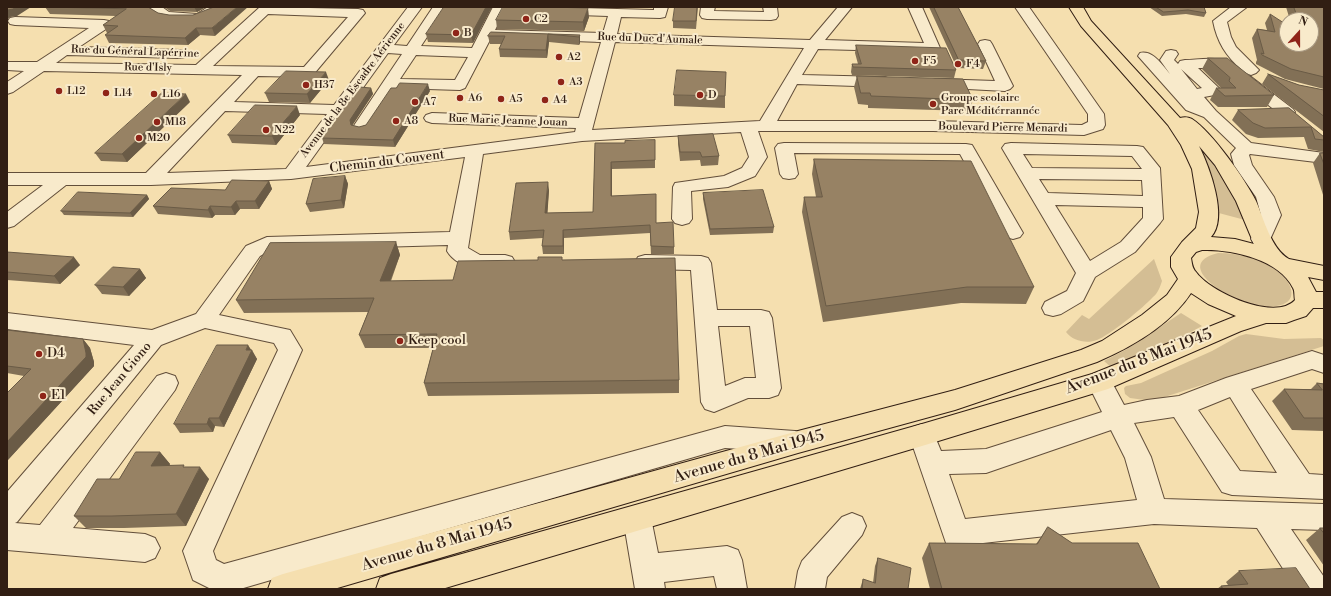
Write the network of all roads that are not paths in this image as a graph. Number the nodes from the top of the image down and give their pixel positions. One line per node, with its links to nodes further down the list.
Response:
1 (153, 7): 2 (street)
2 (216, 7)
3 (415, 7): 22 (street, Avenue de la 8e Escadre Aérienne)
4 (440, 7): 23 (street)
5 (500, 7): 18 (street)
6 (550, 7): 16 (street)
7 (661, 7): 16 (street)
8 (708, 7): 9 (street)
9 (770, 7)
10 (845, 7): 20 (street)
11 (915, 7): 20 (street, Rue du Duc d'Aumale)
12 (1022, 7): 48 (street, Boulevard Pierre Menardi)
13 (1076, 7): 29 (main road)
14 (1240, 7): 34 (street)
15 (32, 10): 17 (street)
16 (616, 12): 19 (street, Rue Marie Jeanne Jouan)
17 (11, 24): 24 (street, Rue du Général Lapérrine)
18 (487, 34): 19 (street, Rue du Duc d'Aumale); 25 (street)
19 (609, 38): 20 (street, Rue du Duc d'Aumale); 49 (street, Rue Marie Jeanne Jouan)
20 (814, 44): 35 (street)
21 (985, 44): 38 (street)
22 (384, 49): 23 (street); 42 (street, Avenue de la 8e Escadre Aérienne)
23 (411, 50): 25 (street); 37 (street)
24 (66, 51): 27 (street, Rue du Général Lapérrine); 31 (street)
25 (477, 53): 37 (street)
26 (1172, 54): 40 (street)
27 (217, 55): 32 (street); 33 (street, Rue d'Isly)
28 (1145, 56): 40 (street)
29 (1118, 58): 66 (main road); 67 (main road)
30 (7, 66): 31 (street, Rue d'Isly)
31 (42, 66): 32 (street, Rue d'Isly); 39 (street)
32 (201, 69): 33 (street, Rue d'Isly)
33 (255, 70): 41 (street)
34 (1264, 76)
35 (792, 79): 36 (street); 48 (street)
36 (902, 82)
37 (390, 83): 47 (street)
38 (918, 83)
39 (7, 89)
40 (1187, 95): 44 (street); 45 (street)
41 (220, 106): 42 (street); 59 (street)
42 (339, 110): 54 (street, Avenue de la 8e Escadre Aérienne)
43 (1233, 113): 45 (street)
44 (1264, 113)
45 (1210, 114): 50 (street)
46 (432, 118): 49 (street, Rue Marie Jeanne Jouan)
47 (361, 127)
48 (757, 127): 49 (street, Chemin du Couvent); 63 (street)
49 (584, 130): 51 (street, Chemin du Couvent)
50 (1246, 148): 52 (street); 66 (street)
51 (475, 150): 54 (street, Chemin du Couvent); 65 (street)
52 (1324, 158)
53 (1026, 173): 56 (street); 56 (street); 60 (street)
54 (291, 174): 59 (street, Chemin du Couvent)
55 (789, 174): 64 (street)
56 (1151, 175): 61 (street)
57 (7, 179): 58 (street, Chemin du Couvent)
58 (62, 179): 59 (street, Chemin du Couvent); 62 (street)
59 (151, 179)
60 (1042, 199): 61 (street); 71 (street)
61 (1153, 202): 71 (street)
62 (11, 215)
63 (682, 219)
64 (1013, 233)
65 (458, 238): 68 (street); 78 (street)
66 (1261, 239): 70 (main road)
67 (1189, 247): 70 (main road); 73 (main road)
68 (522, 262)
69 (623, 262): 77 (street)
70 (1280, 263): 72 (main road); 74 (main road)
71 (1087, 273): 75 (street)
72 (1324, 274)
73 (1189, 279): 76 (main road); 88 (main road, Avenue du 8 Mai 1945)
74 (1315, 300): 76 (main road)
75 (1053, 308)
76 (1265, 315): 82 (main road, Avenue du 8 Mai 1945)
77 (707, 318)
78 (204, 320): 80 (street); 88 (street)
79 (7, 321): 80 (street, Rue Jean Giono)
80 (153, 339): 92 (street, Rue Jean Giono)
81 (1324, 364): 84 (street)
82 (1100, 382): 86 (street); 87 (main road, Avenue du 8 Mai 1945)
83 (166, 383): 98 (street)
84 (1235, 384): 85 (street); 90 (street)
85 (1181, 406): 86 (street); 90 (street)
86 (1118, 417): 89 (street); 91 (street)
87 (922, 436): 89 (street); 95 (main road, Avenue du 8 Mai 1945)
88 (798, 442): 101 (main road, Avenue du 8 Mai 1945)
89 (931, 463): 91 (street)
90 (1313, 487)
91 (1154, 511): 93 (street)
92 (7, 513)
93 (1265, 515): 94 (street); 105 (street)
94 (1324, 517)
95 (637, 518): 100 (street); 102 (main road, Avenue du 8 Mai 1945)
96 (852, 526): 104 (street)
97 (7, 536): 98 (street)
98 (47, 539): 99 (street)
99 (144, 548)
100 (648, 579): 103 (street)
101 (283, 589)
102 (391, 589)
103 (732, 589)
104 (810, 589)
105 (1314, 589)

